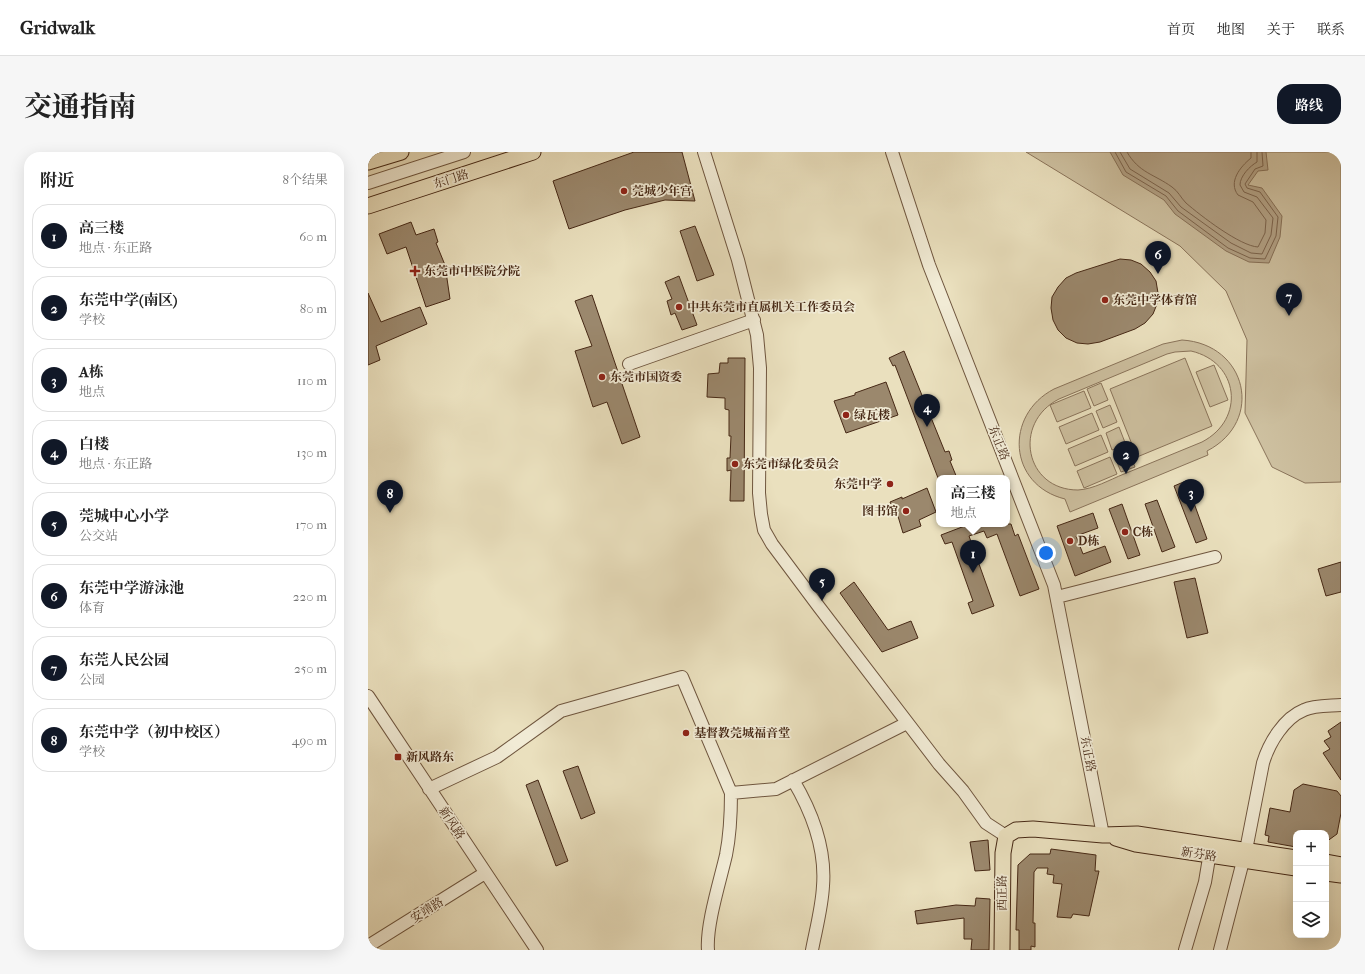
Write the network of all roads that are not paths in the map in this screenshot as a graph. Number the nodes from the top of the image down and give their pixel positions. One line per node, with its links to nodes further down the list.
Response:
1 (401, 152): 6 (main road)
2 (464, 152): 7 (street)
3 (533, 152): 8 (main road, 东门路)
4 (704, 152): 9 (street)
5 (892, 152): 12 (street, 东正路)
6 (368, 162)
7 (368, 183)
8 (368, 206)
9 (754, 320): 10 (street); 15 (street)
10 (629, 364)
11 (1215, 557): 12 (street)
12 (1057, 597): 19 (street, 东正路)
13 (368, 696): 17 (street, 新风路)
14 (1341, 705): 22 (street)
15 (907, 723): 16 (street); 20 (street)
16 (793, 780): 18 (street); 33 (street)
17 (429, 789): 18 (street); 27 (street, 新风路)
18 (731, 794): 32 (street)
19 (1103, 835): 20 (main road, 新芬路); 21 (main road, 新芬路)
20 (1006, 836): 34 (main road, 西正路)
21 (1210, 850): 22 (main road, 新芬路); 35 (street)
22 (1244, 855): 23 (main road, 新芬路); 26 (main road, 新芬路); 36 (street)
23 (1293, 858)
24 (1329, 863): 25 (main road)
25 (1341, 865)
26 (1293, 867)
27 (485, 873): 30 (street, 安靖路); 31 (street, 新风路)
28 (1329, 873): 29 (main road)
29 (1341, 875)
30 (368, 946)
31 (537, 950)
32 (708, 950)
33 (812, 950)
34 (1002, 950)
35 (1185, 950)
36 (1220, 950)

